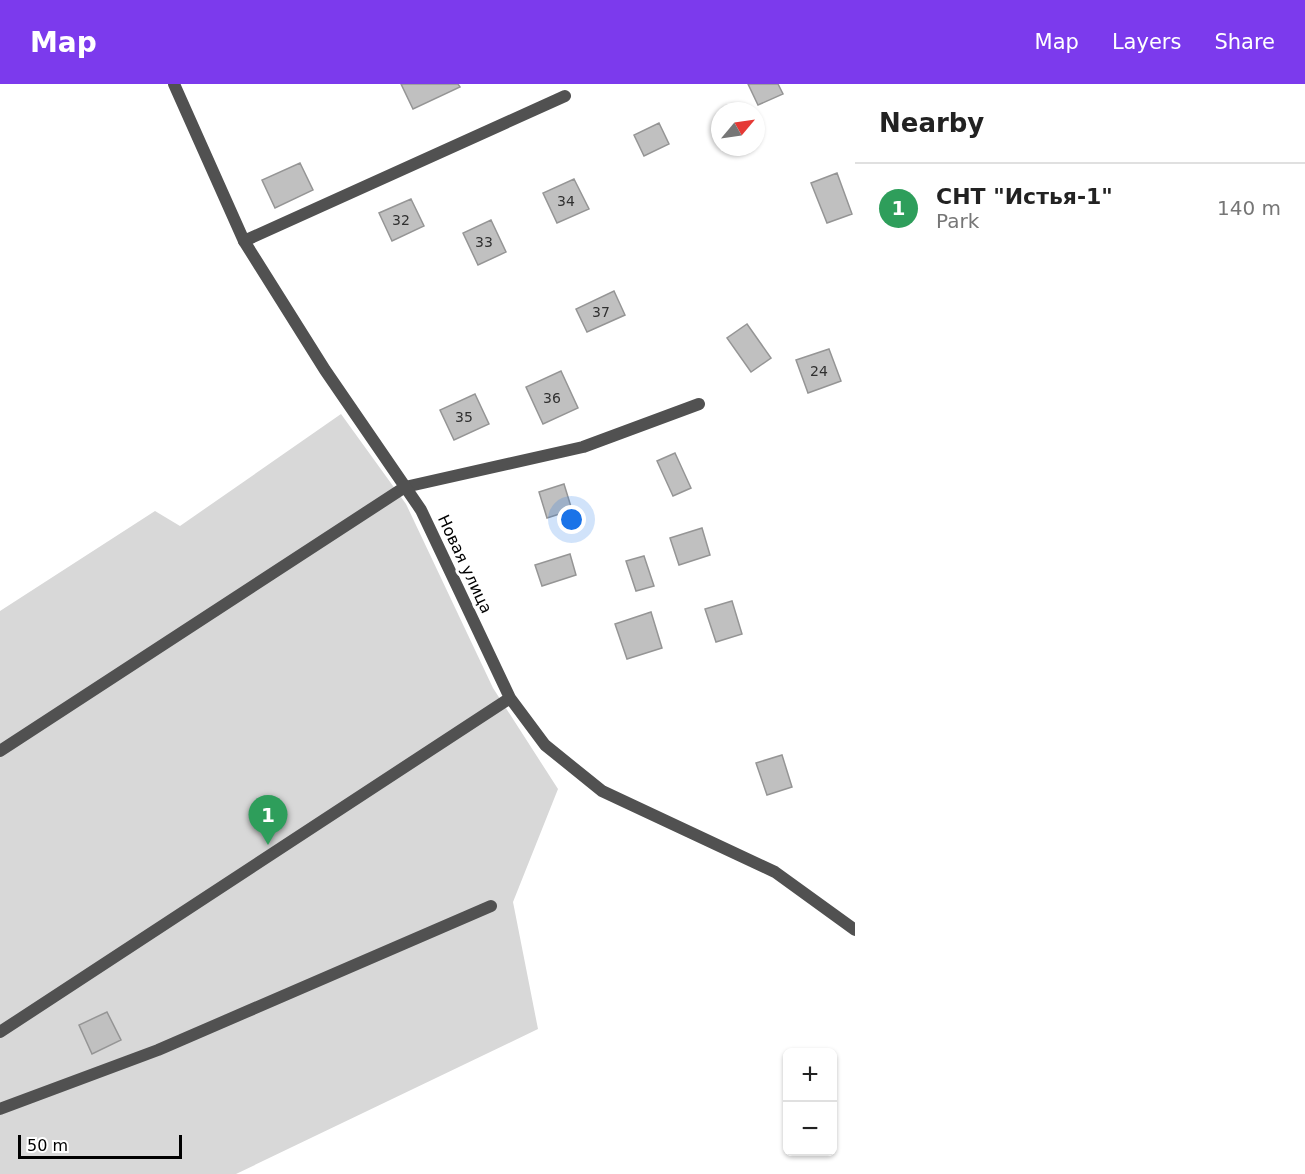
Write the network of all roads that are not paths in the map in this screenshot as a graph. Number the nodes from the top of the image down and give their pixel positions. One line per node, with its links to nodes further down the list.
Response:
1 (174, 84): 3 (street, Новая улица)
2 (565, 96): 3 (street)
3 (244, 241): 5 (street, Новая улица)
4 (699, 404): 5 (street)
5 (405, 487): 6 (street, Новая улица); 7 (street)
6 (510, 698): 9 (street, Новая улица); 10 (street)
7 (0, 751)
8 (491, 906): 11 (street)
9 (855, 930)
10 (0, 1032)
11 (0, 1109)

